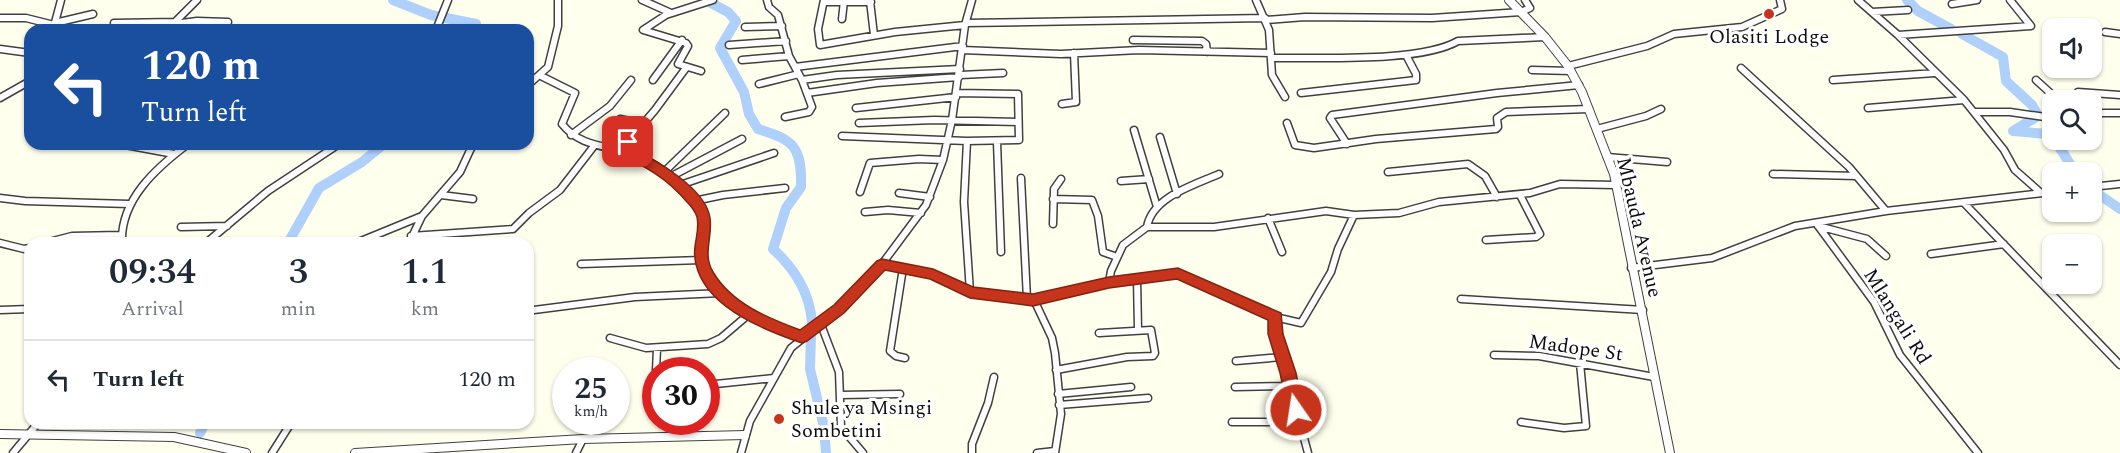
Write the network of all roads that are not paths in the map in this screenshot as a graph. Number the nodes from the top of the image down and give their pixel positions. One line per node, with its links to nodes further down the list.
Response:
1 (61, 0): 32 (street)
2 (197, 0): 30 (street)
3 (448, 0): 34 (street)
4 (558, 0): 65 (street)
5 (642, 0): 23 (street)
6 (713, 0): 23 (street)
7 (767, 0): 36 (street)
8 (972, 0): 35 (street)
9 (1256, 0): 27 (street)
10 (1509, 0): 21 (street, Mbauda Avenue)
11 (1525, 0): 21 (street)
12 (1780, 0): 59 (street)
13 (1858, 0): 22 (street)
14 (1977, 0): 19 (street)
15 (2010, 0): 41 (street)
16 (824, 1): 17 (street); 40 (street)
17 (844, 1): 18 (street); 26 (street)
18 (870, 1): 40 (street)
19 (1952, 4)
20 (1908, 10): 22 (street)
21 (1521, 12): 27 (street); 42 (street, Mbauda Avenue)
22 (1872, 12): 41 (street)
23 (672, 13): 43 (street)
24 (93, 14): 33 (street)
25 (0, 18): 31 (street)
26 (842, 19)
27 (1266, 19): 35 (street); 54 (street)
28 (228, 22): 30 (street)
29 (114, 23): 30 (street)
30 (175, 23)
31 (47, 24)
32 (55, 24)
33 (60, 24)
34 (439, 24)
35 (966, 24): 40 (street); 47 (street)
36 (782, 26): 37 (street); 45 (street)
37 (745, 27)
38 (2105, 32): 39 (street)
39 (2120, 34)
40 (874, 35)
41 (1898, 35): 63 (street)
42 (1545, 37): 52 (street); 59 (street, Mbauda Avenue)
43 (682, 40): 57 (street); 67 (street)
44 (1133, 40): 50 (street)
45 (786, 41): 46 (street); 53 (street)
46 (729, 45)
47 (962, 48): 51 (street); 56 (street); 64 (street)
48 (0, 49): 49 (street)
49 (24, 52)
50 (1207, 52): 51 (street); 54 (street)
51 (1074, 53): 84 (street)
52 (1406, 55): 54 (street); 77 (street)
53 (789, 56): 55 (street); 56 (street)
54 (1271, 56): 81 (street)
55 (742, 60)
56 (795, 67): 66 (street)
57 (686, 68): 61 (street); 100 (street)
58 (1741, 68): 126 (street)
59 (1569, 69): 60 (street); 74 (street, Mbauda Avenue)
60 (1532, 70)
61 (701, 71)
62 (1003, 73): 64 (street)
63 (1935, 73): 68 (street); 83 (street)
64 (960, 74): 66 (street); 76 (street); 79 (street)
65 (541, 76): 70 (street); 103 (street)
66 (801, 77): 72 (street); 76 (street)
67 (653, 80)
68 (1833, 80)
69 (2036, 80): 75 (street)
70 (534, 81)
71 (631, 81): 103 (street)
72 (759, 84)
73 (24, 85): 82 (street)
74 (1579, 85): 87 (street, Mbauda Avenue); 110 (street)
75 (2047, 90)
76 (807, 93): 93 (street)
77 (1301, 93)
78 (2102, 94): 80 (street)
79 (956, 95): 85 (street); 96 (street); 97 (street)
80 (2120, 95)
81 (1285, 97)
82 (0, 98)
83 (1964, 100): 86 (street); 89 (street)
84 (1062, 104)
85 (856, 108)
86 (1868, 108)
87 (1589, 109): 101 (street, Mbauda Avenue); 110 (street)
88 (1661, 109): 101 (street)
89 (1975, 111): 94 (street); 139 (street)
90 (725, 113): 125 (street)
91 (2102, 113): 92 (street)
92 (2120, 113)
93 (784, 117)
94 (2042, 117)
95 (620, 119): 100 (street)
96 (952, 120): 97 (street); 98 (street); 107 (street)
97 (1018, 122): 109 (street)
98 (859, 123)
99 (1287, 123): 110 (street)
100 (644, 124): 116 (street)
101 (1597, 129): 119 (street, Mbauda Avenue)
102 (1134, 130): 129 (street)
103 (571, 135): 111 (street)
104 (842, 136): 107 (street)
105 (1160, 137): 138 (street)
106 (742, 140): 125 (street)
107 (948, 141): 108 (street); 120 (street)
108 (967, 141): 109 (street); 184 (street)
109 (997, 142): 172 (street)
110 (1347, 144)
111 (594, 146): 116 (street); 167 (street)
112 (152, 150): 118 (street)
113 (180, 150): 118 (street)
114 (330, 150): 159 (street)
115 (470, 150): 140 (street)
116 (620, 151): 125 (street)
117 (774, 153): 132 (street)
118 (174, 154): 149 (street)
119 (1607, 157): 121 (street); 133 (street, Mbauda Avenue)
120 (943, 160): 136 (street); 143 (street)
121 (1667, 162)
122 (1388, 172): 142 (street)
123 (1219, 174): 138 (street)
124 (1773, 174): 126 (street)
125 (667, 175): 132 (street)
126 (1856, 176): 152 (street)
127 (1021, 178): 186 (street)
128 (1061, 179): 146 (street)
129 (1149, 179): 130 (street); 150 (street)
130 (1121, 181)
131 (2120, 184): 134 (street)
132 (680, 185): 147 (street)
133 (1616, 185): 141 (street); 181 (street, Mbauda Avenue)
134 (2102, 186)
135 (785, 188): 147 (street)
136 (860, 192)
137 (899, 194): 143 (street)
138 (1177, 194): 150 (street)
139 (2042, 194): 148 (street)
140 (441, 195): 145 (street); 155 (street)
141 (1520, 195): 142 (street); 168 (street)
142 (1497, 196): 154 (street)
143 (930, 197): 153 (street)
144 (0, 198): 149 (street)
145 (473, 199)
146 (1053, 199): 157 (street); 176 (street)
147 (694, 201): 177 (street)
148 (1964, 203): 152 (street); 170 (street)
149 (129, 204): 162 (street)
150 (1157, 207): 161 (street)
151 (865, 212): 153 (street)
152 (1886, 212): 158 (street)
153 (921, 213): 179 (street)
154 (1354, 215): 156 (street); 193 (street)
155 (422, 216): 165 (street); 166 (street)
156 (1268, 218): 161 (street); 173 (street)
157 (1053, 224)
158 (1817, 225): 175 (street); 181 (street); 241 (street, Mlangali Rd)
159 (227, 226): 160 (street); 164 (street)
160 (181, 227)
161 (1147, 227): 176 (street)
162 (120, 235): 163 (street)
163 (68, 237)
164 (213, 237)
165 (371, 237)
166 (412, 237)
167 (438, 237)
168 (1486, 240)
169 (0, 243): 171 (street)
170 (2004, 244): 174 (street); 206 (street)
171 (24, 249)
172 (1001, 252)
173 (1282, 252)
174 (1931, 254)
175 (1886, 256)
176 (1117, 257): 183 (street)
177 (701, 260): 178 (street); 185 (street)
178 (581, 264)
179 (882, 264): 180 (street); 194 (street)
180 (903, 268): 184 (street); 203 (street)
181 (1631, 268): 191 (street, Mbauda Avenue)
182 (1137, 278): 183 (street); 193 (street); 195 (street)
183 (1109, 282): 186 (street)
184 (970, 292): 186 (street)
185 (721, 293): 190 (street); 192 (street)
186 (1030, 299): 207 (street)
187 (1461, 299): 191 (street)
188 (24, 309): 189 (street)
189 (0, 310)
190 (534, 310)
191 (1643, 310): 209 (street, Mbauda Avenue)
192 (748, 315): 197 (street); 199 (street)
193 (1275, 317): 202 (street)
194 (820, 322): 197 (street); 217 (street)
195 (1138, 330): 196 (street); 207 (street)
196 (1099, 333)
197 (802, 337): 210 (street)
198 (610, 338): 199 (street)
199 (657, 349): 201 (street)
200 (1494, 355): 205 (street, Madope St)
201 (657, 357)
202 (1282, 357): 204 (street); 212 (street)
203 (905, 358)
204 (1236, 361)
205 (1580, 363): 209 (street, Madope St); 222 (street)
206 (2120, 365)
207 (1056, 370): 216 (street)
208 (994, 377): 237 (street)
209 (1654, 377): 240 (street, Mbauda Avenue)
210 (774, 378): 211 (street); 227 (street)
211 (720, 384)
212 (1289, 386): 214 (street); 221 (street)
213 (1131, 387): 216 (street)
214 (1234, 387)
215 (900, 394): 217 (street)
216 (1058, 394): 219 (street)
217 (840, 395): 236 (street)
218 (1148, 398): 219 (street)
219 (1059, 405): 229 (street)
220 (1232, 422): 221 (street)
221 (1300, 422): 239 (street)
222 (1521, 422)
223 (34, 429): 226 (street)
224 (287, 429): 232 (street)
225 (0, 434): 226 (street)
226 (29, 435): 230 (street); 231 (street)
227 (745, 435): 228 (street); 235 (street)
228 (582, 439): 233 (street); 234 (street)
229 (1055, 452): 238 (street)
230 (13, 453)
231 (246, 453)
232 (272, 453)
233 (355, 453)
234 (576, 453)
235 (741, 453)
236 (863, 453)
237 (972, 453)
238 (1037, 453)
239 (1308, 453)
240 (1670, 453)
241 (1978, 453)

